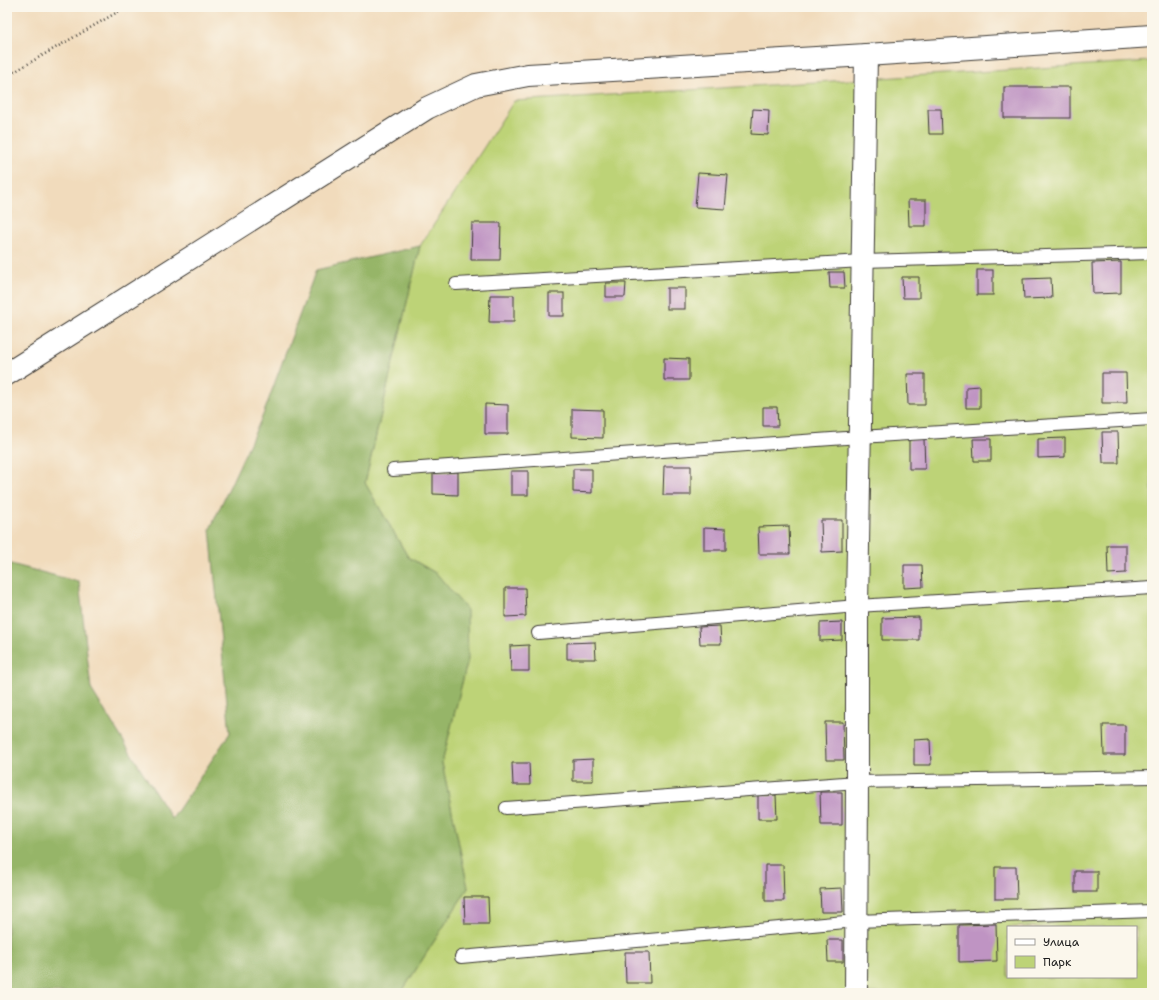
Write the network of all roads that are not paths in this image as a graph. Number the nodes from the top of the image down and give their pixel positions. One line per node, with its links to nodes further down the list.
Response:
1 (1152, 36): 2 (street)
2 (866, 55): 4 (street); 6 (street)
3 (1152, 252): 4 (lane)
4 (863, 261): 5 (lane); 8 (street)
5 (456, 284)
6 (7, 374)
7 (1152, 419): 8 (lane)
8 (860, 437): 9 (lane); 11 (street)
9 (393, 470)
10 (1152, 588): 11 (lane)
11 (857, 606): 12 (lane); 14 (street)
12 (538, 633)
13 (1152, 777): 14 (lane)
14 (858, 782): 15 (lane); 17 (street)
15 (506, 808)
16 (1152, 911): 17 (lane)
17 (856, 921): 18 (lane); 19 (street)
18 (461, 956)
19 (856, 993)

